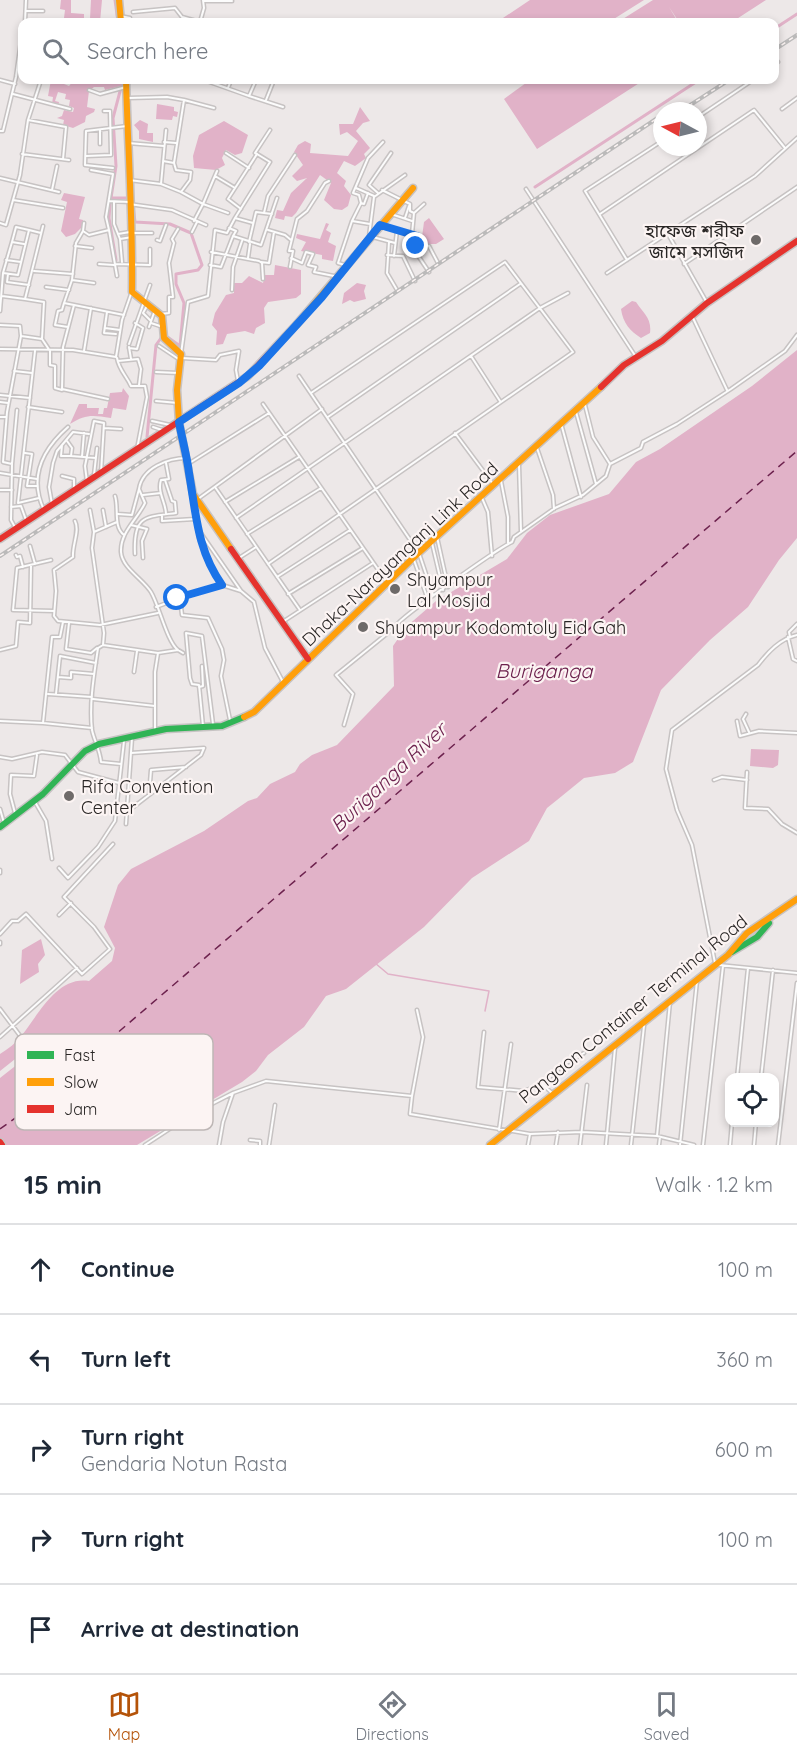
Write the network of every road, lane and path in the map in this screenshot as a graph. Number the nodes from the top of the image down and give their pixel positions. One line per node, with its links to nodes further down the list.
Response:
1 (26, 0): 5 (street)
2 (119, 0): 9 (main road)
3 (203, 1): 4 (street); 11 (street)
4 (232, 1)
5 (26, 11): 6 (street); 8 (street)
6 (43, 11)
7 (133, 12): 10 (street)
8 (25, 18)
9 (120, 18)
10 (186, 18)
11 (201, 18)
12 (18, 68): 14 (street)
13 (0, 80): 14 (street)
14 (15, 84): 24 (street)
15 (40, 84): 28 (street)
16 (216, 84): 22 (street)
17 (230, 84): 22 (street)
18 (254, 84): 25 (street)
19 (272, 84): 30 (street)
20 (747, 84): 36 (street)
21 (124, 85): 23 (street); 26 (main road)
22 (228, 88): 25 (street)
23 (89, 90)
24 (13, 94): 28 (street); 43 (street)
25 (249, 96): 30 (street)
26 (128, 98): 29 (street); 38 (main road)
27 (797, 98): 34 (street)
28 (34, 100): 33 (street); 37 (street)
29 (184, 100): 32 (street); 48 (street)
30 (266, 100): 31 (street)
31 (283, 107)
32 (214, 108)
33 (70, 109)
34 (782, 109)
35 (104, 111): 40 (street)
36 (707, 111)
37 (28, 120): 56 (street); 60 (street)
38 (128, 126): 40 (street); 47 (main road)
39 (100, 130): 40 (street); 49 (street); 59 (street)
40 (110, 130): 59 (street)
41 (166, 130): 50 (street)
42 (270, 130): 57 (street)
43 (0, 131)
44 (797, 138): 45 (street)
45 (792, 141): 52 (street); 53 (street)
46 (383, 142): 79 (street)
47 (128, 143): 50 (street); 72 (main road)
48 (176, 143): 50 (street); 63 (street)
49 (100, 144)
50 (164, 144): 62 (street)
51 (653, 147): 106 (street)
52 (797, 147)
53 (786, 148): 106 (street); 134 (street)
54 (226, 153): 66 (street)
55 (391, 153): 87 (street)
56 (22, 154): 60 (street); 73 (street)
57 (257, 154): 66 (street); 100 (street)
58 (295, 155): 102 (street)
59 (86, 156): 65 (street)
60 (63, 159): 61 (street)
61 (69, 160)
62 (164, 161): 63 (street); 76 (street)
63 (174, 163): 85 (street)
64 (57, 166): 82 (street)
65 (114, 168)
66 (249, 168): 78 (street)
67 (91, 170): 91 (street)
68 (217, 171): 70 (street)
69 (405, 175): 83 (street)
70 (215, 176): 78 (street); 96 (street)
71 (1, 178): 73 (street); 75 (street)
72 (128, 180): 76 (street); 94 (main road)
73 (18, 182): 82 (street); 90 (street)
74 (329, 182): 139 (street)
75 (0, 184)
76 (161, 184): 85 (street)
77 (797, 187): 172 (street)
78 (235, 188): 100 (street)
79 (356, 188): 86 (street); 95 (street)
80 (413, 188): 92 (main road)
81 (526, 189): 235 (street)
82 (52, 190): 84 (street)
83 (382, 190): 87 (street); 92 (street)
84 (59, 192)
85 (181, 192): 96 (street)
86 (368, 193): 88 (street); 95 (street)
87 (378, 193): 88 (street)
88 (374, 196): 115 (street)
89 (277, 198): 104 (street)
90 (13, 200): 99 (street); 114 (street)
91 (109, 201): 93 (street); 123 (street)
92 (402, 201): 97 (street); 105 (main road)
93 (114, 202): 94 (street); 131 (street)
94 (130, 202): 111 (street); 132 (main road)
95 (361, 203): 109 (street)
96 (203, 204): 101 (street); 111 (street)
97 (410, 204): 103 (street); 108 (street)
98 (424, 204): 103 (street)
99 (63, 208)
100 (241, 209): 107 (street)
101 (228, 213)
102 (264, 213): 104 (street); 113 (street)
103 (414, 213): 110 (street)
104 (272, 214): 124 (street)
105 (391, 214): 108 (street); 118 (main road)
106 (600, 214): 163 (street)
107 (235, 218): 113 (street); 120 (street)
108 (405, 218): 110 (street)
109 (352, 221): 115 (street); 149 (street)
110 (413, 221): 133 (street)
111 (195, 222): 117 (street); 127 (street)
112 (84, 223): 125 (street)
113 (253, 223): 142 (street)
114 (0, 224)
115 (370, 224): 136 (street)
116 (165, 225): 138 (street)
117 (206, 225)
118 (380, 225): 126 (street); 136 (main road)
119 (43, 226): 129 (street)
120 (230, 228): 135 (street); 153 (street)
121 (178, 229): 208 (street)
122 (29, 230): 129 (street); 141 (street); 147 (street)
123 (109, 230): 125 (street); 170 (street)
124 (268, 230): 128 (street); 142 (street)
125 (83, 231): 148 (street)
126 (397, 231): 133 (street); 145 (street)
127 (192, 232)
128 (274, 232): 139 (street); 165 (street)
129 (41, 233): 176 (street)
130 (152, 233): 132 (street)
131 (118, 234): 132 (street); 137 (street)
132 (132, 234): 137 (street); 167 (main road)
133 (412, 234): 146 (street)
134 (668, 234): 163 (street); 172 (street)
135 (233, 236): 140 (street); 154 (street)
136 (370, 238): 143 (street); 174 (main road)
137 (120, 239): 166 (street)
138 (157, 240)
139 (292, 240): 161 (street)
140 (242, 241): 142 (street); 157 (street)
141 (12, 242): 147 (street); 159 (street)
142 (250, 242): 160 (street)
143 (389, 242): 145 (street); 155 (street)
144 (797, 242): 201 (main road, Dhaka-Narayanganj Link Road)
145 (395, 243): 158 (street)
146 (416, 244): 168 (street); 177 (street)
147 (26, 245): 164 (street)
148 (75, 246): 151 (street); 181 (street)
149 (342, 246): 150 (street); 174 (street)
150 (348, 247)
151 (92, 248)
152 (150, 249): 167 (street)
153 (211, 252): 154 (street); 173 (street)
154 (226, 255): 157 (street); 162 (street)
155 (387, 255): 158 (street); 194 (street)
156 (0, 256): 159 (street)
157 (237, 256): 160 (street); 171 (street)
158 (394, 256): 186 (street)
159 (6, 258): 164 (street); 178 (street)
160 (248, 258): 165 (street)
161 (291, 258): 175 (street); 183 (street)
162 (224, 260): 171 (street); 173 (street)
163 (627, 260): 179 (street)
164 (21, 262): 180 (street)
165 (261, 262): 184 (street)
166 (123, 263): 167 (street); 170 (street)
167 (134, 263): 195 (main road)
168 (438, 263)
169 (99, 264): 170 (street)
170 (114, 264): 182 (street)
171 (234, 264): 193 (street)
172 (684, 264): 201 (street)
173 (209, 265): 234 (street)
174 (348, 266): 183 (main road)
175 (290, 267)
176 (33, 271): 181 (street); 189 (street)
177 (429, 272)
178 (3, 273): 180 (street); 197 (street)
179 (607, 273)
180 (8, 274): 189 (street)
181 (73, 274): 185 (street)
182 (117, 276)
183 (339, 277): 243 (main road)
184 (263, 279)
185 (72, 280): 187 (street); 192 (street)
186 (415, 281)
187 (94, 283)
188 (521, 283): 205 (street); 247 (street); 267 (street)
189 (29, 285): 198 (street)
190 (150, 285): 202 (street)
191 (46, 287): 192 (street)
192 (69, 290): 200 (street)
193 (232, 290)
194 (397, 290)
195 (132, 292): 202 (main road); 209 (street)
196 (568, 293): 205 (street)
197 (2, 296): 198 (street); 199 (street)
198 (25, 299): 222 (street)
199 (1, 301): 206 (street)
200 (64, 303): 203 (street); 214 (street)
201 (707, 303): 210 (main road, Dhaka-Narayanganj Link Road)
202 (146, 304): 208 (main road); 211 (street); 212 (street)
203 (74, 305): 204 (street); 214 (street)
204 (91, 308): 207 (street); 231 (street)
205 (540, 308): 232 (street); 254 (street)
206 (0, 310)
207 (107, 312): 209 (street); 217 (street)
208 (158, 312): 212 (street); 216 (main road)
209 (124, 315): 218 (street)
210 (693, 318): 235 (main road, Dhaka-Narayanganj Link Road); 246 (street)
211 (135, 322): 224 (street); 224 (street)
212 (151, 322): 215 (street); 216 (street)
213 (0, 325): 221 (street)
214 (69, 327): 227 (street)
215 (148, 327)
216 (163, 327): 234 (main road)
217 (105, 328): 218 (street); 219 (street)
218 (120, 330): 223 (street)
219 (116, 334)
220 (797, 335): 246 (street)
221 (21, 336): 222 (street); 228 (street)
222 (42, 339): 230 (street)
223 (118, 343): 224 (street); 233 (street)
224 (129, 346): 236 (street)
225 (159, 346): 234 (street)
226 (0, 349): 228 (street)
227 (63, 350): 230 (street); 231 (street); 245 (street)
228 (17, 351): 229 (street); 238 (street)
229 (36, 351): 230 (street); 241 (street)
230 (50, 351): 245 (street)
231 (84, 351): 233 (street)
232 (471, 356): 254 (street); 282 (street)
233 (117, 357): 237 (street)
234 (180, 357): 240 (main road); 243 (street)
235 (636, 357): 255 (main road, Dhaka-Narayanganj Link Road)
236 (130, 359): 237 (street); 244 (street)
237 (118, 361): 244 (street)
238 (14, 371): 241 (street); 249 (street)
239 (156, 372): 240 (street)
240 (178, 373): 257 (main road)
241 (33, 374): 250 (street)
242 (299, 376): 247 (street)
243 (239, 383): 269 (main road)
244 (139, 386): 286 (street)
245 (62, 389): 251 (street)
246 (727, 390): 297 (street)
247 (311, 393): 260 (street)
248 (0, 395): 249 (street)
249 (10, 396): 250 (street); 256 (street)
250 (30, 398): 259 (street)
251 (108, 399)
252 (156, 401): 257 (street)
253 (0, 402): 256 (street)
254 (501, 402): 278 (street)
255 (585, 402): 264 (main road, Dhaka-Narayanganj Link Road); 297 (street)
256 (8, 403): 266 (street)
257 (178, 403): 269 (main road)
258 (263, 404): 263 (street)
259 (28, 407): 262 (street); 287 (street)
260 (322, 409): 267 (street); 280 (street)
261 (17, 410): 296 (street)
262 (62, 412)
263 (268, 412): 280 (street); 294 (street)
264 (576, 412): 271 (main road, Dhaka-Narayanganj Link Road); 311 (street)
265 (0, 417): 266 (street)
266 (6, 417): 293 (street)
267 (328, 417): 282 (street)
268 (152, 421): 270 (street)
269 (179, 422): 270 (main road); 294 (main road)
270 (172, 426): 276 (main road)
271 (561, 426): 285 (main road, Dhaka-Narayanganj Link Road); 324 (street)
272 (68, 427): 307 (street)
273 (153, 427): 276 (street)
274 (104, 428): 275 (street); 279 (street); 301 (street)
275 (121, 429)
276 (165, 431): 286 (main road)
277 (84, 433): 279 (street); 281 (street); 289 (street)
278 (455, 433): 313 (street); 315 (street)
279 (90, 434): 290 (street)
280 (286, 438): 291 (street); 314 (street)
281 (67, 441): 283 (street); 288 (street)
282 (346, 444): 299 (street); 315 (street)
283 (62, 446): 288 (street); 329 (street)
284 (97, 448): 292 (street)
285 (537, 448): 298 (main road, Dhaka-Narayanganj Link Road); 331 (street)
286 (137, 449): 301 (main road)
287 (25, 453): 304 (street); 306 (street)
288 (71, 456): 289 (street)
289 (82, 457): 290 (street)
290 (87, 457): 292 (street); 310 (street)
291 (299, 457): 299 (street); 328 (street)
292 (96, 458): 305 (street)
293 (1, 461): 296 (street)
294 (187, 461): 295 (street); 327 (main road)
295 (165, 462): 309 (street); 317 (street)
296 (12, 464): 302 (street)
297 (610, 464): 311 (street)
298 (519, 465): 308 (main road, Dhaka-Narayanganj Link Road); 350 (street)
299 (308, 470): 316 (street); 338 (street)
300 (0, 473): 302 (street)
301 (101, 473): 305 (main road)
302 (11, 474): 304 (street); 319 (street)
303 (62, 476): 320 (street)
304 (20, 477): 306 (street); 325 (street)
305 (94, 477): 310 (main road)
306 (27, 478): 307 (street); 312 (street)
307 (37, 479): 312 (street)
308 (501, 479): 313 (main road, Dhaka-Narayanganj Link Road); 355 (street)
309 (165, 480): 321 (street); 337 (street)
310 (87, 482): 320 (main road)
311 (597, 484): 324 (street)
312 (37, 486): 325 (street)
313 (495, 486): 326 (main road, Dhaka-Narayanganj Link Road)
314 (215, 487): 327 (street); 328 (street)
315 (376, 487): 335 (street); 359 (street)
316 (321, 488): 335 (street); 351 (street)
317 (139, 489): 322 (street); 336 (street)
318 (0, 490): 319 (street)
319 (12, 490): 330 (street)
320 (74, 491): 329 (main road)
321 (161, 493): 322 (street); 337 (street)
322 (142, 495): 343 (street)
323 (115, 496): 336 (street)
324 (581, 497): 331 (street)
325 (39, 498): 332 (street)
326 (482, 498): 354 (main road, Dhaka-Narayanganj Link Road); 362 (street)
327 (194, 499): 339 (street); 364 (main road)
328 (225, 502): 338 (street)
329 (52, 504): 332 (main road)
330 (11, 507): 341 (street); 347 (street)
331 (554, 508): 350 (street)
332 (44, 510): 341 (main road)
333 (90, 510): 349 (street)
334 (103, 510): 344 (street)
335 (341, 513): 348 (street); 369 (street)
336 (118, 514): 342 (street)
337 (164, 515): 339 (street); 345 (street)
338 (236, 518): 351 (street)
339 (195, 519): 346 (street)
340 (75, 521): 385 (street)
341 (26, 522): 347 (main road)
342 (117, 522): 344 (street); 352 (street)
343 (131, 525): 345 (street); 352 (street)
344 (106, 527): 349 (street)
345 (138, 527): 360 (street); 363 (street)
346 (196, 528): 374 (street); 377 (street)
347 (16, 529): 353 (main road)
348 (351, 530): 358 (street); 372 (street)
349 (94, 532): 391 (street)
350 (521, 532): 355 (street)
351 (247, 534): 357 (street)
352 (124, 535): 382 (street)
353 (0, 539)
354 (435, 540): 359 (main road, Dhaka-Narayanganj Link Road); 375 (street); 376 (street)
355 (506, 545): 362 (street)
356 (30, 546): 368 (street)
357 (256, 547): 364 (street); 369 (street)
358 (363, 548): 367 (street); 378 (street)
359 (419, 553): 365 (main road, Dhaka-Narayanganj Link Road); 379 (street)
360 (135, 554)
361 (16, 555): 371 (street)
362 (492, 556): 375 (street)
363 (143, 558)
364 (239, 558): 387 (main road)
365 (413, 558): 373 (main road, Dhaka-Narayanganj Link Road); 381 (street)
366 (51, 560): 368 (street)
367 (374, 563): 373 (street); 383 (street)
368 (36, 564): 370 (street)
369 (268, 564): 372 (street)
370 (31, 565): 371 (street); 384 (street)
371 (23, 567): 384 (street)
372 (277, 577): 378 (street)
373 (387, 583): 401 (main road, Dhaka-Narayanganj Link Road)
374 (222, 585): 377 (street); 380 (street)
375 (448, 587): 376 (street)
376 (443, 590): 379 (street)
377 (241, 591): 408 (street)
378 (288, 594): 383 (street)
379 (433, 596): 381 (street)
380 (180, 598): 382 (street); 418 (street)
381 (428, 600): 419 (street)
382 (156, 607): 386 (street)
383 (300, 610): 387 (street)
384 (29, 611): 385 (street); 396 (street)
385 (54, 611): 388 (street)
386 (159, 613): 391 (street); 397 (street)
387 (284, 621): 401 (main road)
388 (63, 622): 389 (street); 410 (street)
389 (69, 623): 391 (street); 395 (street)
390 (797, 624): 393 (street)
391 (103, 625): 394 (street)
392 (797, 635): 393 (street)
393 (789, 637): 402 (street); 454 (street)
394 (103, 645): 395 (street); 398 (street)
395 (98, 648): 403 (street)
396 (0, 650)
397 (178, 650): 399 (street); 400 (street)
398 (137, 651): 400 (street); 405 (street)
399 (183, 652)
400 (158, 653): 413 (street)
401 (308, 660): 408 (main road, Dhaka-Narayanganj Link Road)
402 (797, 660)
403 (96, 663): 406 (street); 407 (street)
404 (202, 666): 409 (street)
405 (134, 672)
406 (95, 675): 407 (street); 412 (street)
407 (58, 677): 411 (street)
408 (284, 684): 418 (main road, Dhaka-Narayanganj Link Road)
409 (199, 687): 420 (street); 422 (street)
410 (48, 694): 411 (street); 417 (street)
411 (56, 694): 412 (street)
412 (92, 698): 413 (street); 421 (street)
413 (155, 706): 423 (street)
414 (746, 714): 424 (street)
415 (0, 721): 417 (street)
416 (736, 721): 424 (street)
417 (43, 723): 421 (street)
418 (230, 723): 420 (main road, Dhaka-Narayanganj Link Road)
419 (344, 725)
420 (213, 727): 422 (main road, Dhaka-Narayanganj Link Road)
421 (92, 728): 428 (street)
422 (203, 728): 423 (main road, Dhaka-Narayanganj Link Road)
423 (155, 731): 426 (main road, Dhaka-Narayanganj Link Road)
424 (749, 732): 425 (street)
425 (797, 733)
426 (132, 735): 427 (main road, Dhaka-Narayanganj Link Road); 429 (street)
427 (124, 738): 428 (main road, Dhaka-Narayanganj Link Road); 432 (street)
428 (99, 744): 432 (street); 433 (main road, Dhaka-Narayanganj Link Road)
429 (131, 753): 434 (street); 442 (street)
430 (37, 754): 431 (street); 433 (street); 443 (street)
431 (0, 757)
432 (121, 764): 438 (street)
433 (71, 765): 438 (street); 440 (main road, Dhaka-Narayanganj Link Road)
434 (186, 766): 439 (street); 439 (street)
435 (747, 772): 437 (street)
436 (714, 780): 437 (street)
437 (747, 780): 446 (street)
438 (119, 783): 449 (street)
439 (149, 795): 442 (street)
440 (34, 801): 443 (main road, Dhaka-Narayanganj Link Road); 448 (street)
441 (0, 809): 445 (street)
442 (127, 812): 444 (street)
443 (16, 815): 445 (main road, Dhaka-Narayanganj Link Road)
444 (126, 824)
445 (2, 826)
446 (797, 833)
447 (113, 844): 451 (street)
448 (52, 859)
449 (58, 868)
450 (797, 899): 454 (main road, Pangaon Container Terminal Road)
451 (71, 903): 452 (street); 456 (street)
452 (59, 915)
453 (0, 934): 456 (street)
454 (715, 964): 455 (street); 460 (main road, Pangaon Container Terminal Road)
455 (723, 965): 457 (street); 509 (street)
456 (77, 968): 466 (street)
457 (748, 968): 458 (street); 473 (street)
458 (773, 970): 459 (street); 474 (street)
459 (797, 973)
460 (697, 979): 462 (main road, Pangaon Container Terminal Road); 495 (street)
461 (797, 983): 512 (street)
462 (670, 1000): 465 (main road, Pangaon Container Terminal Road); 493 (street)
463 (0, 1010): 466 (street)
464 (417, 1010): 480 (street)
465 (644, 1021): 471 (main road, Pangaon Container Terminal Road); 492 (street)
466 (14, 1026): 468 (street); 469 (street)
467 (484, 1032): 477 (street)
468 (19, 1034)
469 (0, 1037)
470 (511, 1044): 477 (street)
471 (614, 1045): 479 (main road, Pangaon Container Terminal Road); 491 (street)
472 (584, 1053): 475 (street)
473 (737, 1073)
474 (761, 1073)
475 (542, 1084): 477 (street); 479 (street)
476 (587, 1085): 489 (street)
477 (506, 1090): 486 (street)
478 (233, 1093): 480 (street); 481 (street); 497 (street)
479 (552, 1093): 487 (main road, Pangaon Container Terminal Road)
480 (411, 1096): 486 (street)
481 (213, 1103)
482 (274, 1105): 499 (street)
483 (732, 1127): 510 (street)
484 (756, 1127): 511 (street)
485 (168, 1130): 496 (street)
486 (499, 1130): 487 (street)
487 (507, 1131): 490 (street); 500 (main road, Pangaon Container Terminal Road)
488 (558, 1131): 489 (street); 490 (street); 502 (street)
489 (582, 1132): 491 (street); 503 (street)
490 (530, 1134): 501 (street)
491 (608, 1135): 492 (street); 504 (street)
492 (632, 1136): 493 (street); 505 (street)
493 (658, 1137): 495 (street); 506 (street)
494 (250, 1140): 498 (street)
495 (680, 1140): 507 (street); 508 (street)
496 (147, 1144)
497 (219, 1145)
498 (260, 1145)
499 (269, 1145)
500 (490, 1145)
501 (528, 1145)
502 (556, 1145)
503 (580, 1145)
504 (606, 1145)
505 (631, 1145)
506 (659, 1145)
507 (680, 1145)
508 (694, 1145)
509 (704, 1145)
510 (730, 1145)
511 (754, 1145)
512 (778, 1145)

